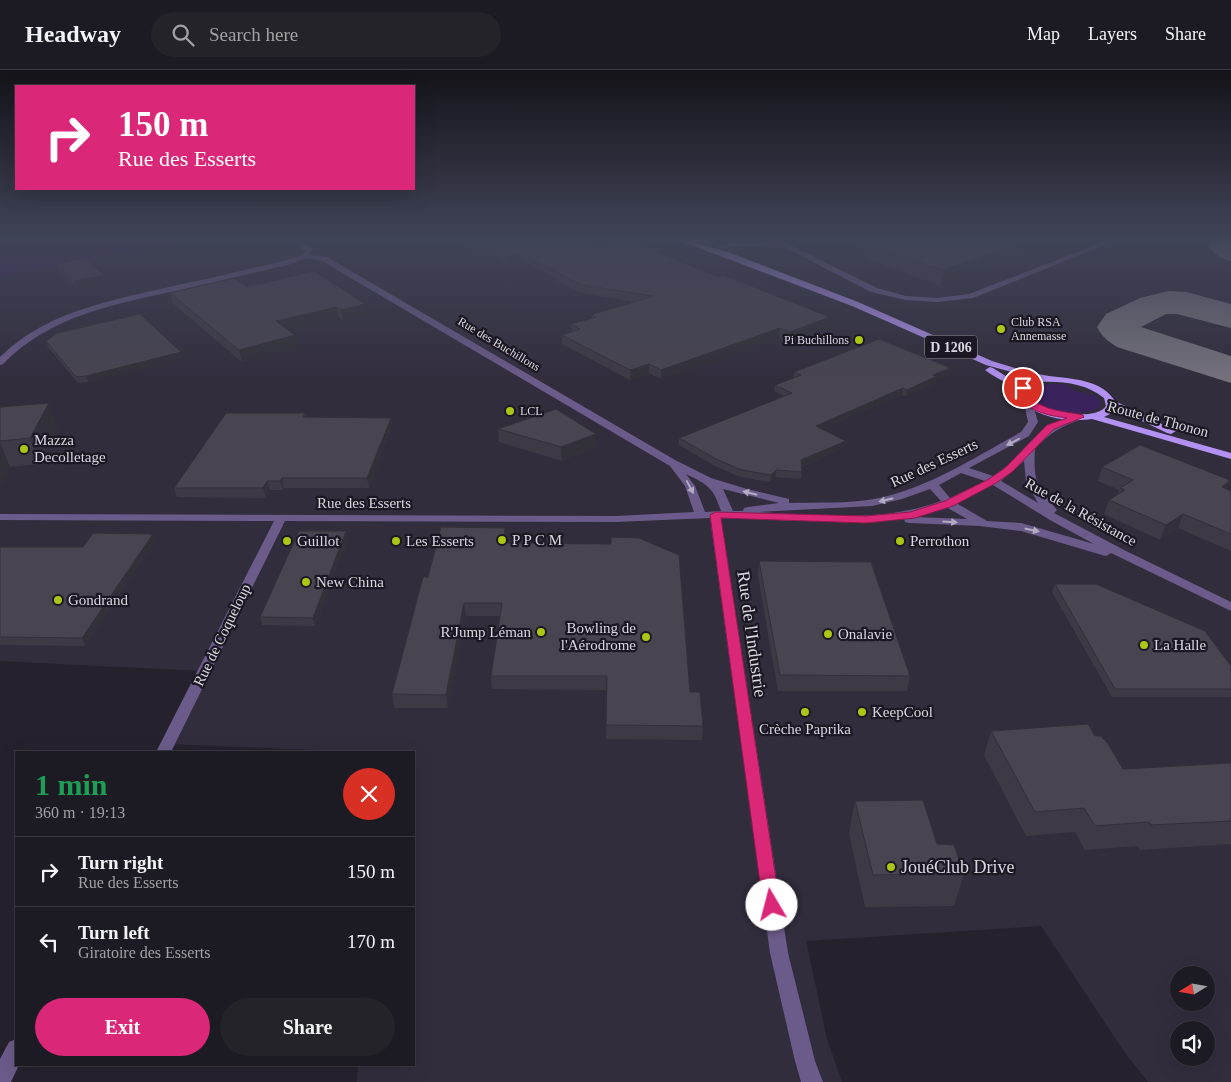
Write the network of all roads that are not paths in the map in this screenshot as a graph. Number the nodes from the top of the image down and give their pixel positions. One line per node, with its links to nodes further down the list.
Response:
1 (179, 287): 7 (street)
2 (374, 287): 17 (street, Rue des Buchillons)
3 (794, 287): 9 (main road, D 1206)
4 (812, 287): 8 (main road, D 1206)
5 (869, 287): 6 (street)
6 (993, 287)
7 (0, 362)
8 (1050, 379): 9 (main road); 11 (main road, Route de Thonon)
9 (1021, 392): 10 (main road)
10 (1029, 403): 12 (main road, Route de Thonon); 18 (street, Rue des Esserts, one-way to 18)
11 (1111, 403): 13 (main road); 15 (main road, Route de Thonon)
12 (1080, 417): 13 (main road, Route de Thonon); 14 (street, Rue des Esserts)
13 (1092, 417): 15 (main road, Route de Thonon)
14 (1030, 448): 20 (street, Rue des Esserts); 29 (street)
15 (1217, 451): 16 (main road, Route de Thonon)
16 (1231, 456)
17 (671, 462): 19 (street, Rue des Buchillons); 24 (street, Rue des Buchillons, one-way to 24)
18 (960, 469): 20 (street, Rue de la Résistance); 21 (street, Rue des Esserts)
19 (710, 480): 23 (street, Rue des Buchillons, one-way to 19); 24 (street)
20 (993, 481): 22 (street, Rue des Esserts); 29 (street, Rue de la Résistance)
21 (932, 484): 22 (street, Rue de la Résistance); 23 (street, Rue des Esserts, one-way to 23)
22 (949, 504): 27 (street, Rue des Esserts); 28 (street, Rue de la Résistance)
23 (815, 505): 24 (street, Rue des Esserts)
24 (715, 515): 26 (street, Rue des Esserts); 27 (street, Rue des Esserts); 35 (street, Rue de l'Industrie)
25 (0, 517): 26 (street, Rue des Esserts)
26 (280, 518): 32 (street, Rue de Coqueloup)
27 (866, 520): 28 (street, one-way to 28)
28 (984, 524): 30 (street, Rue de la Résistance, one-way to 30)
29 (1068, 525): 30 (street, Rue de la Résistance)
30 (1158, 573): 31 (street, Rue de la Résistance)
31 (1231, 608)
32 (164, 751)
33 (15, 1051): 34 (street)
34 (0, 1081)
35 (812, 1082)

